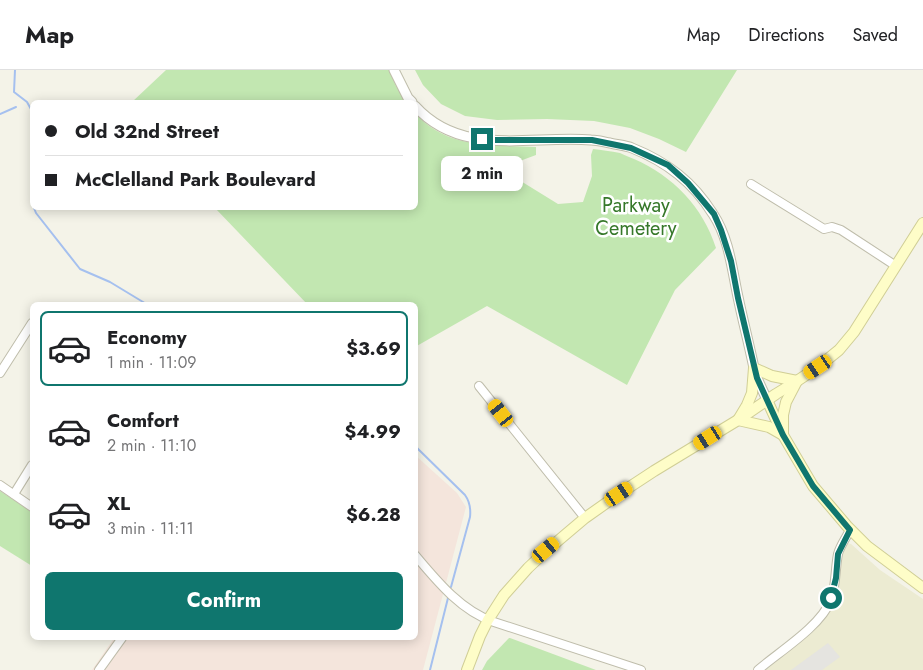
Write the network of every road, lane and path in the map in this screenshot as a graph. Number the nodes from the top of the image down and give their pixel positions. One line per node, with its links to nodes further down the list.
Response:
1 (394, 70): 2 (street)
2 (410, 100)
3 (418, 109): 8 (street)
4 (751, 184): 6 (street)
5 (923, 223): 6 (main road)
6 (896, 266): 10 (main road)
7 (30, 326): 9 (street)
8 (754, 368): 10 (main road); 12 (street); 13 (main road)
9 (0, 373)
10 (797, 381): 12 (main road); 14 (main road)
11 (479, 386): 19 (street)
12 (767, 400): 13 (main road); 14 (main road)
13 (738, 420): 14 (main road); 19 (main road)
14 (783, 435): 20 (main road)
15 (30, 468): 17 (street)
16 (0, 485): 17 (street)
17 (14, 494): 18 (street)
18 (30, 506)
19 (585, 518): 23 (main road)
20 (850, 530): 22 (main road); 28 (street)
21 (418, 558): 23 (street)
22 (923, 588)
23 (488, 620): 26 (main road); 27 (street)
24 (121, 640): 25 (street)
25 (99, 670)
26 (467, 670)
27 (641, 670)
28 (758, 670)

